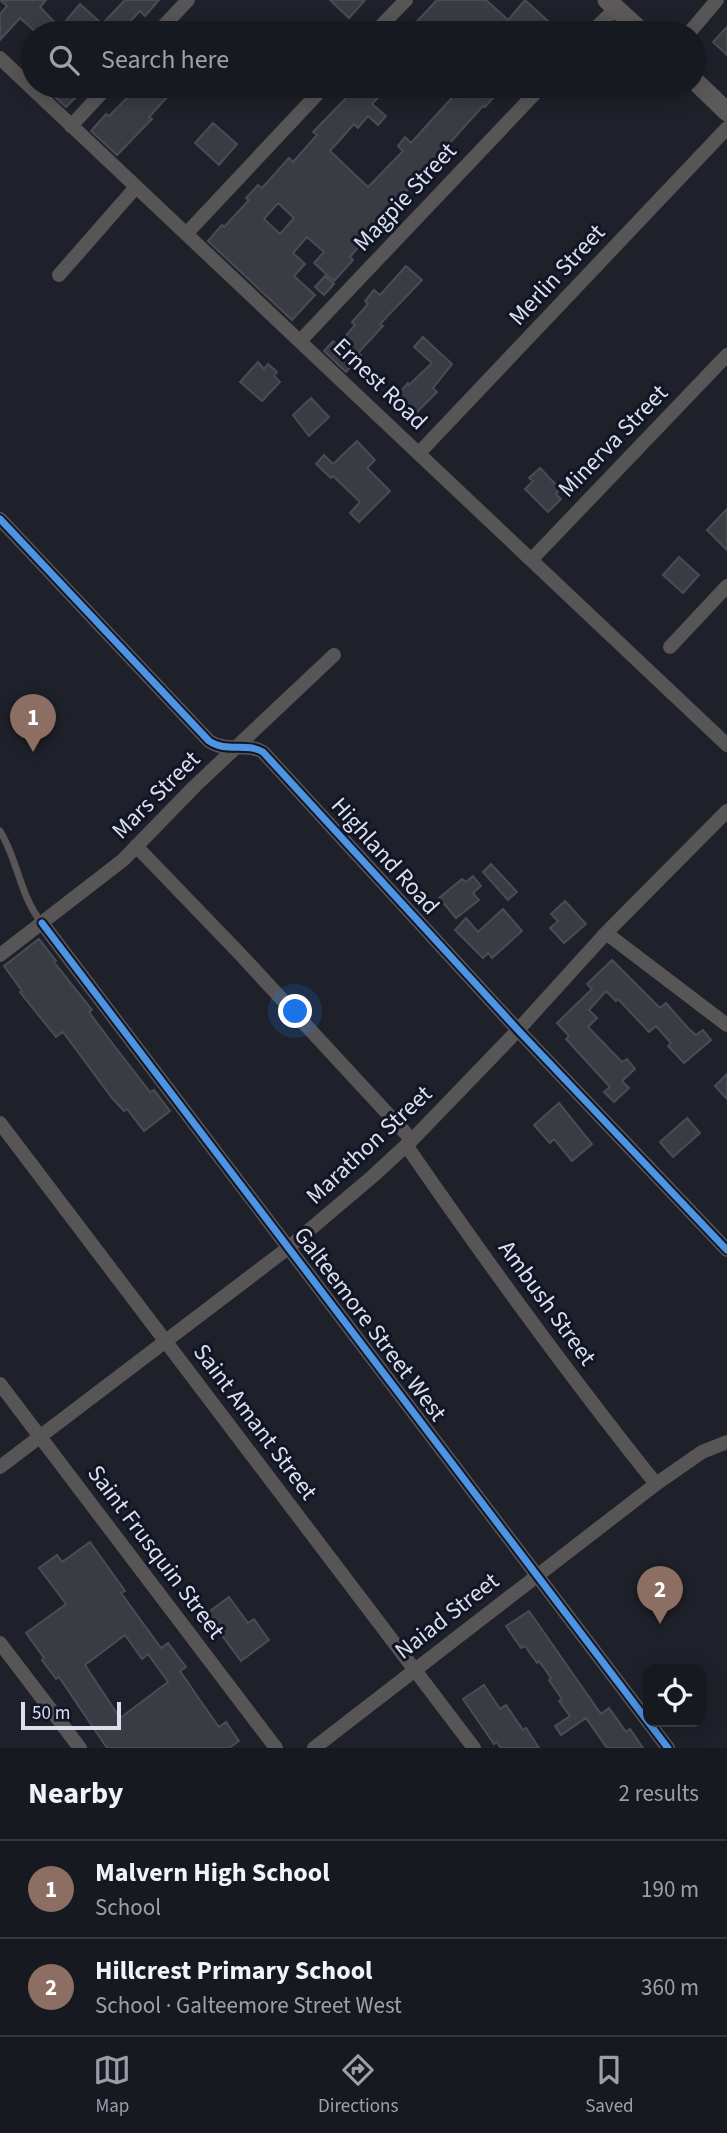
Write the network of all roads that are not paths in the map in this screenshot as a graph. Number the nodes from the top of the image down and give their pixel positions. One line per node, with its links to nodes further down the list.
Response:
1 (188, 0): 5 (street)
2 (406, 0): 6 (street)
3 (718, 0): 9 (street)
4 (611, 4): 7 (street); 8 (main road)
5 (168, 21)
6 (386, 21)
7 (600, 21)
8 (630, 21)
9 (700, 21)
10 (0, 58): 11 (street, Ernest Road)
11 (21, 78)
12 (706, 92): 17 (main road)
13 (42, 98): 18 (street, Ernest Road)
14 (97, 98): 18 (street)
15 (314, 98): 21 (street)
16 (531, 98): 23 (street, Magpie Street)
17 (727, 112)
18 (71, 125): 20 (street, Ernest Road)
19 (727, 128): 25 (street, Merlin Street)
20 (136, 187): 21 (street, Ernest Road); 22 (street)
21 (186, 234): 23 (street, Ernest Road)
22 (59, 275)
23 (301, 340): 25 (street, Ernest Road)
24 (727, 355): 27 (street, Minerva Street)
25 (419, 453): 27 (street, Ernest Road)
26 (0, 519): 32 (street, Highland Road)
27 (532, 559): 31 (street, Ernest Road)
28 (727, 586): 29 (street)
29 (670, 647)
30 (334, 655): 32 (street, Mars Street)
31 (727, 746)
32 (235, 748): 35 (street, Mars Street); 40 (street, Highland Road)
33 (727, 811): 37 (street, Marathon Street)
34 (0, 831): 36 (lane)
35 (136, 846): 36 (street, Mars Street); 42 (street, Ambush Street)
36 (42, 923): 38 (street, Mars Street); 43 (street, Galteemore Street West)
37 (606, 933): 39 (street); 40 (street, Marathon Street)
38 (0, 955)
39 (727, 1025)
40 (518, 1030): 42 (street, Marathon Street); 44 (street, Highland Road)
41 (0, 1123): 45 (street, Saint Amant Street)
42 (409, 1143): 43 (street, Marathon Street); 50 (street, Ambush Street)
43 (288, 1248): 45 (street, Marathon Street); 51 (street, Galteemore Street West)
44 (727, 1250)
45 (166, 1342): 47 (street, Marathon Street); 53 (street, Saint Amant Street)
46 (0, 1384): 47 (street, Saint Frusquin Street)
47 (40, 1437): 49 (street, Marathon Street); 55 (street, Saint Frusquin Street)
48 (727, 1442): 50 (street, Naiad Street)
49 (0, 1467)
50 (656, 1484): 51 (street, Naiad Street)
51 (537, 1576): 53 (street, Naiad Street); 58 (street, Galteemore Street West)
52 (0, 1643): 54 (street)
53 (415, 1671): 56 (street, Naiad Street); 57 (street, Saint Amant Street)
54 (80, 1748)
55 (276, 1748)
56 (314, 1748)
57 (474, 1748)
58 (668, 1748)

